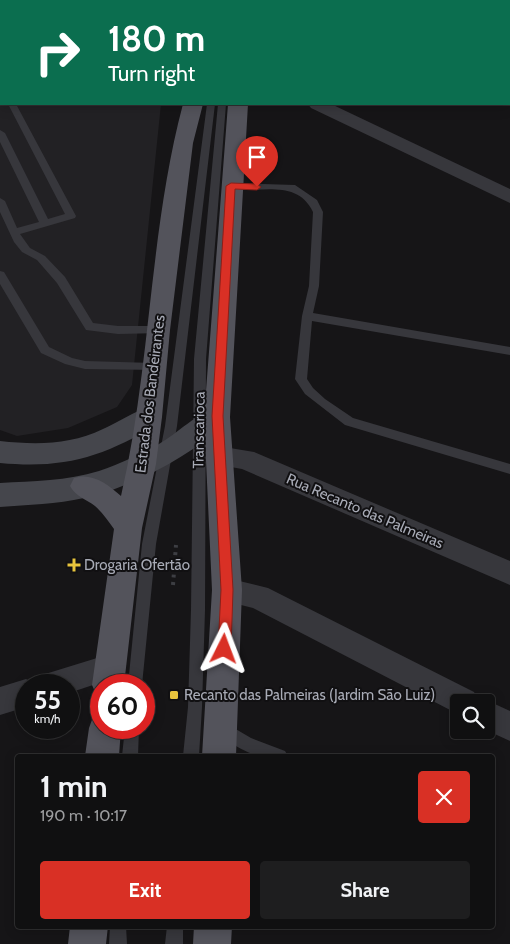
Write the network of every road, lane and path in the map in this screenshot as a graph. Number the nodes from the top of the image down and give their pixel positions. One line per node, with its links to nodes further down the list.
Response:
1 (13, 105): 11 (lane)
2 (193, 105): 15 (main road, Estrada dos Bandeirantes)
3 (211, 105): 22 (lane, Transcarioca)
4 (222, 105): 19 (lane, Transcarioca)
5 (238, 105): 8 (main road)
6 (319, 105): 9 (street)
7 (0, 133): 11 (lane)
8 (231, 186): 14 (lane); 19 (main road)
9 (510, 197)
10 (0, 201): 12 (lane)
11 (45, 223): 12 (lane)
12 (14, 232): 15 (lane)
13 (0, 275): 17 (lane)
14 (308, 316): 16 (lane); 23 (lane)
15 (158, 330): 17 (main road, Estrada dos Bandeirantes)
16 (510, 351)
17 (154, 367): 18 (main road, Estrada dos Bandeirantes)
18 (149, 416): 20 (street); 22 (main road, Estrada dos Bandeirantes)
19 (208, 425): 21 (main road); 22 (street); 43 (lane, Transcarioca)
20 (5, 456)
21 (218, 456): 28 (street, Rua Recanto das Palmeiras); 30 (main road)
22 (154, 458): 24 (street); 26 (main road, Estrada dos Bandeirantes); 32 (lane, Transcarioca)
23 (510, 469)
24 (84, 486): 25 (street); 26 (main road)
25 (7, 491)
26 (128, 528): 31 (main road, Estrada dos Bandeirantes)
27 (176, 545): 29 (path)
28 (510, 573)
29 (172, 585)
30 (227, 590): 33 (street); 38 (main road)
31 (109, 674)
32 (136, 674)
33 (450, 695)
34 (15, 696): 35 (street)
35 (0, 701)
36 (495, 718): 37 (street)
37 (510, 726)
38 (221, 727): 44 (main road); 45 (lane)
39 (104, 739): 41 (main road)
40 (131, 739): 42 (lane)
41 (102, 754)
42 (130, 754)
43 (191, 754)
44 (220, 754)
45 (274, 754)
46 (89, 929): 50 (main road)
47 (118, 929): 51 (lane)
48 (175, 929): 52 (lane)
49 (213, 929): 53 (main road)
50 (88, 944)
51 (118, 944)
52 (174, 944)
53 (212, 944)

